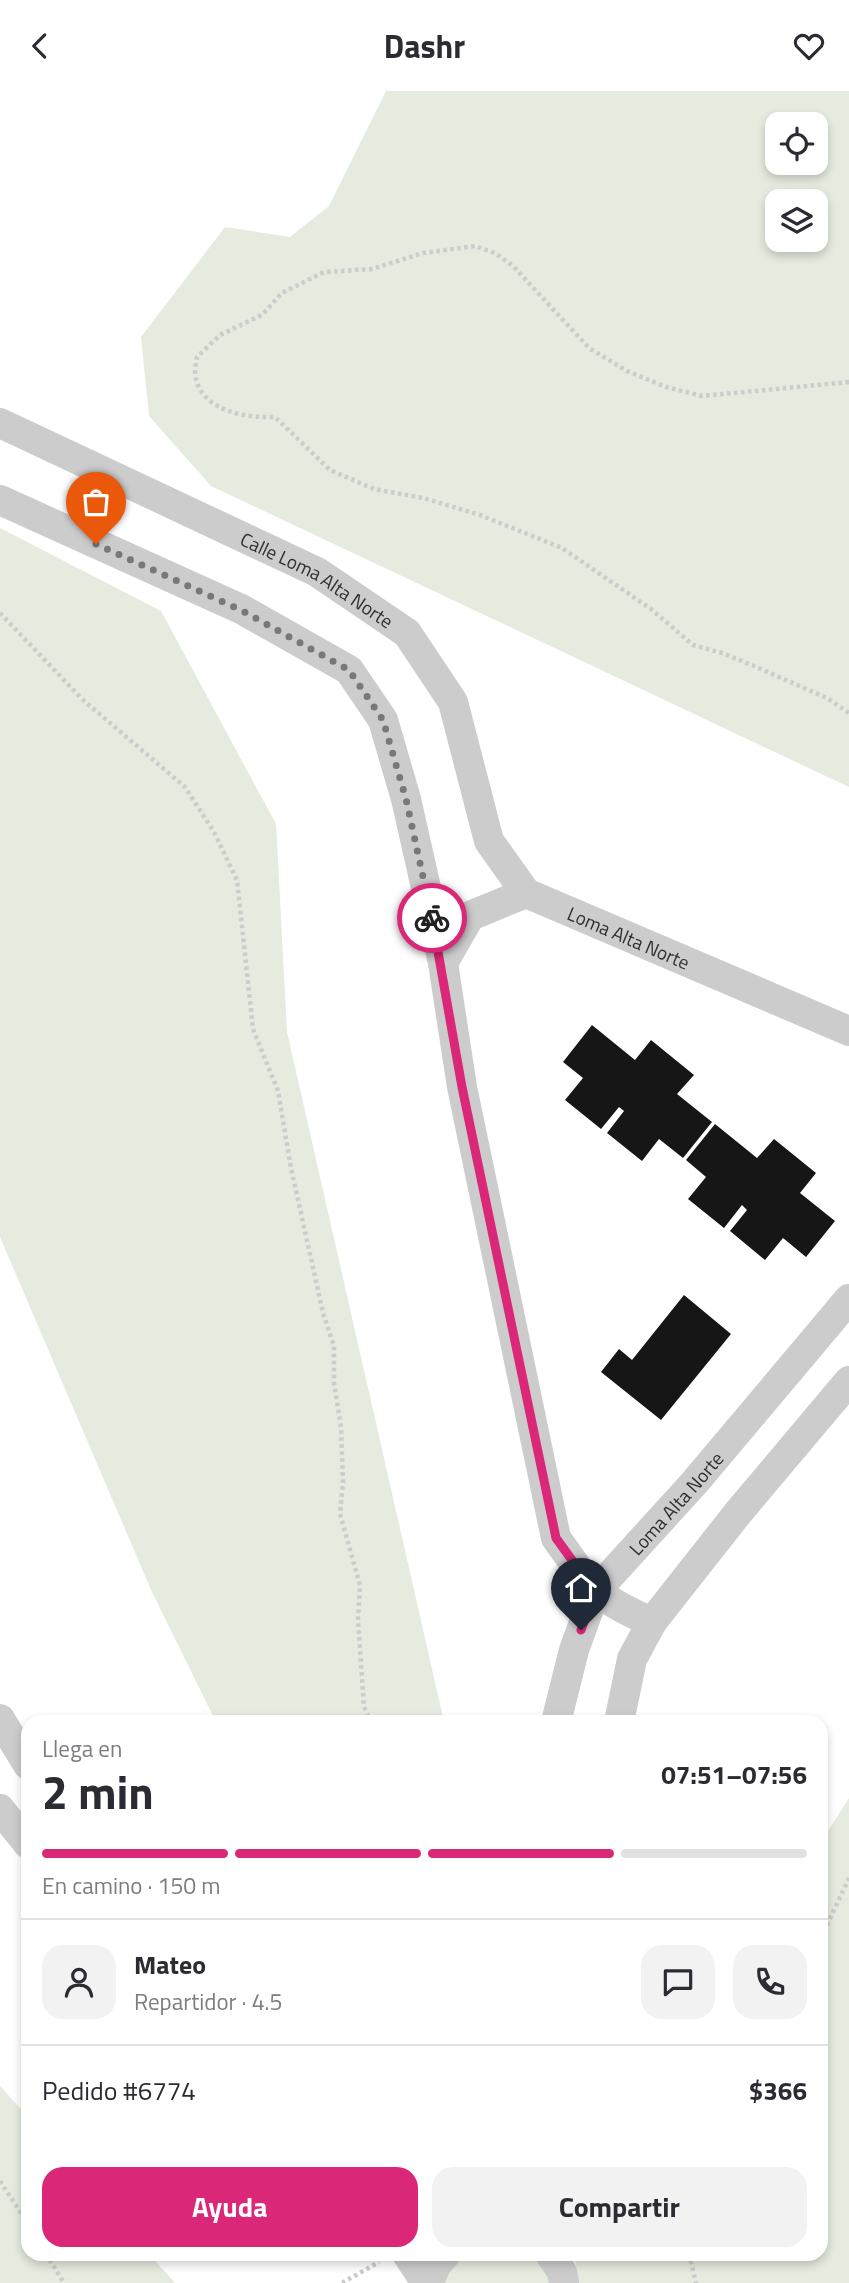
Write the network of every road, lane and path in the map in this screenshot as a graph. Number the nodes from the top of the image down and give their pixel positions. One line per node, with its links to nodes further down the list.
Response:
1 (849, 382): 5 (path)
2 (0, 423): 6 (street, Calle Loma Alta Norte)
3 (0, 500): 7 (street)
4 (0, 613): 13 (path)
5 (849, 713)
6 (526, 893): 7 (street); 8 (street, Loma Alta Norte)
7 (443, 963): 11 (street)
8 (849, 1031)
9 (849, 1299): 11 (street, Loma Alta Norte)
10 (849, 1381): 12 (street)
11 (595, 1592): 12 (street); 14 (street)
12 (652, 1622): 15 (street)
13 (368, 1715)
14 (558, 1715)
15 (621, 1715)
16 (0, 1719): 17 (street)
17 (21, 1754)
18 (0, 1809): 19 (street)
19 (21, 1835)
20 (849, 1878): 21 (path)
21 (828, 1923)
22 (0, 2181): 23 (path)
23 (21, 2213)
24 (51, 2261): 30 (path)
25 (386, 2261): 31 (path)
26 (399, 2261): 32 (street)
27 (440, 2261): 32 (street)
28 (555, 2261): 33 (street)
29 (691, 2261): 34 (path)
30 (64, 2283)
31 (342, 2283)
32 (427, 2283)
33 (564, 2283)
34 (696, 2283)

